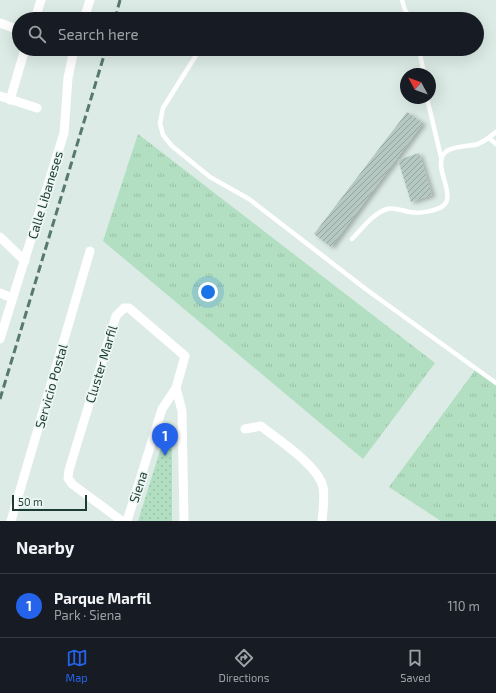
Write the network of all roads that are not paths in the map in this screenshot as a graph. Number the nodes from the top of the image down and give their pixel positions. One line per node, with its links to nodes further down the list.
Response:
1 (41, 0): 4 (street)
2 (90, 0): 5 (street)
3 (402, 0): 6 (lane)
4 (37, 12)
5 (86, 12)
6 (406, 12)
7 (0, 23): 8 (street)
8 (12, 27)
9 (23, 56): 15 (street)
10 (73, 56): 25 (street, Calle Libaneses)
11 (196, 56): 29 (lane)
12 (420, 56): 13 (lane)
13 (423, 68)
14 (0, 96): 15 (street)
15 (10, 100): 17 (street)
16 (428, 104): 21 (lane)
17 (37, 108)
18 (496, 132): 19 (lane)
19 (489, 138): 20 (lane); 21 (lane)
20 (496, 144)
21 (441, 157): 23 (lane)
22 (0, 237): 25 (street)
23 (352, 239)
24 (90, 251): 32 (street, Servicio Postal)
25 (25, 262): 27 (street, Calle Libaneses)
26 (0, 293): 27 (street)
27 (12, 298): 28 (street, Calle Libaneses)
28 (0, 339)
29 (496, 383)
30 (176, 388): 33 (street, Cluster Marfil); 34 (street, Siena); 35 (street)
31 (245, 429): 36 (street)
32 (10, 521)
33 (122, 521)
34 (127, 521)
35 (184, 521)
36 (322, 521)

